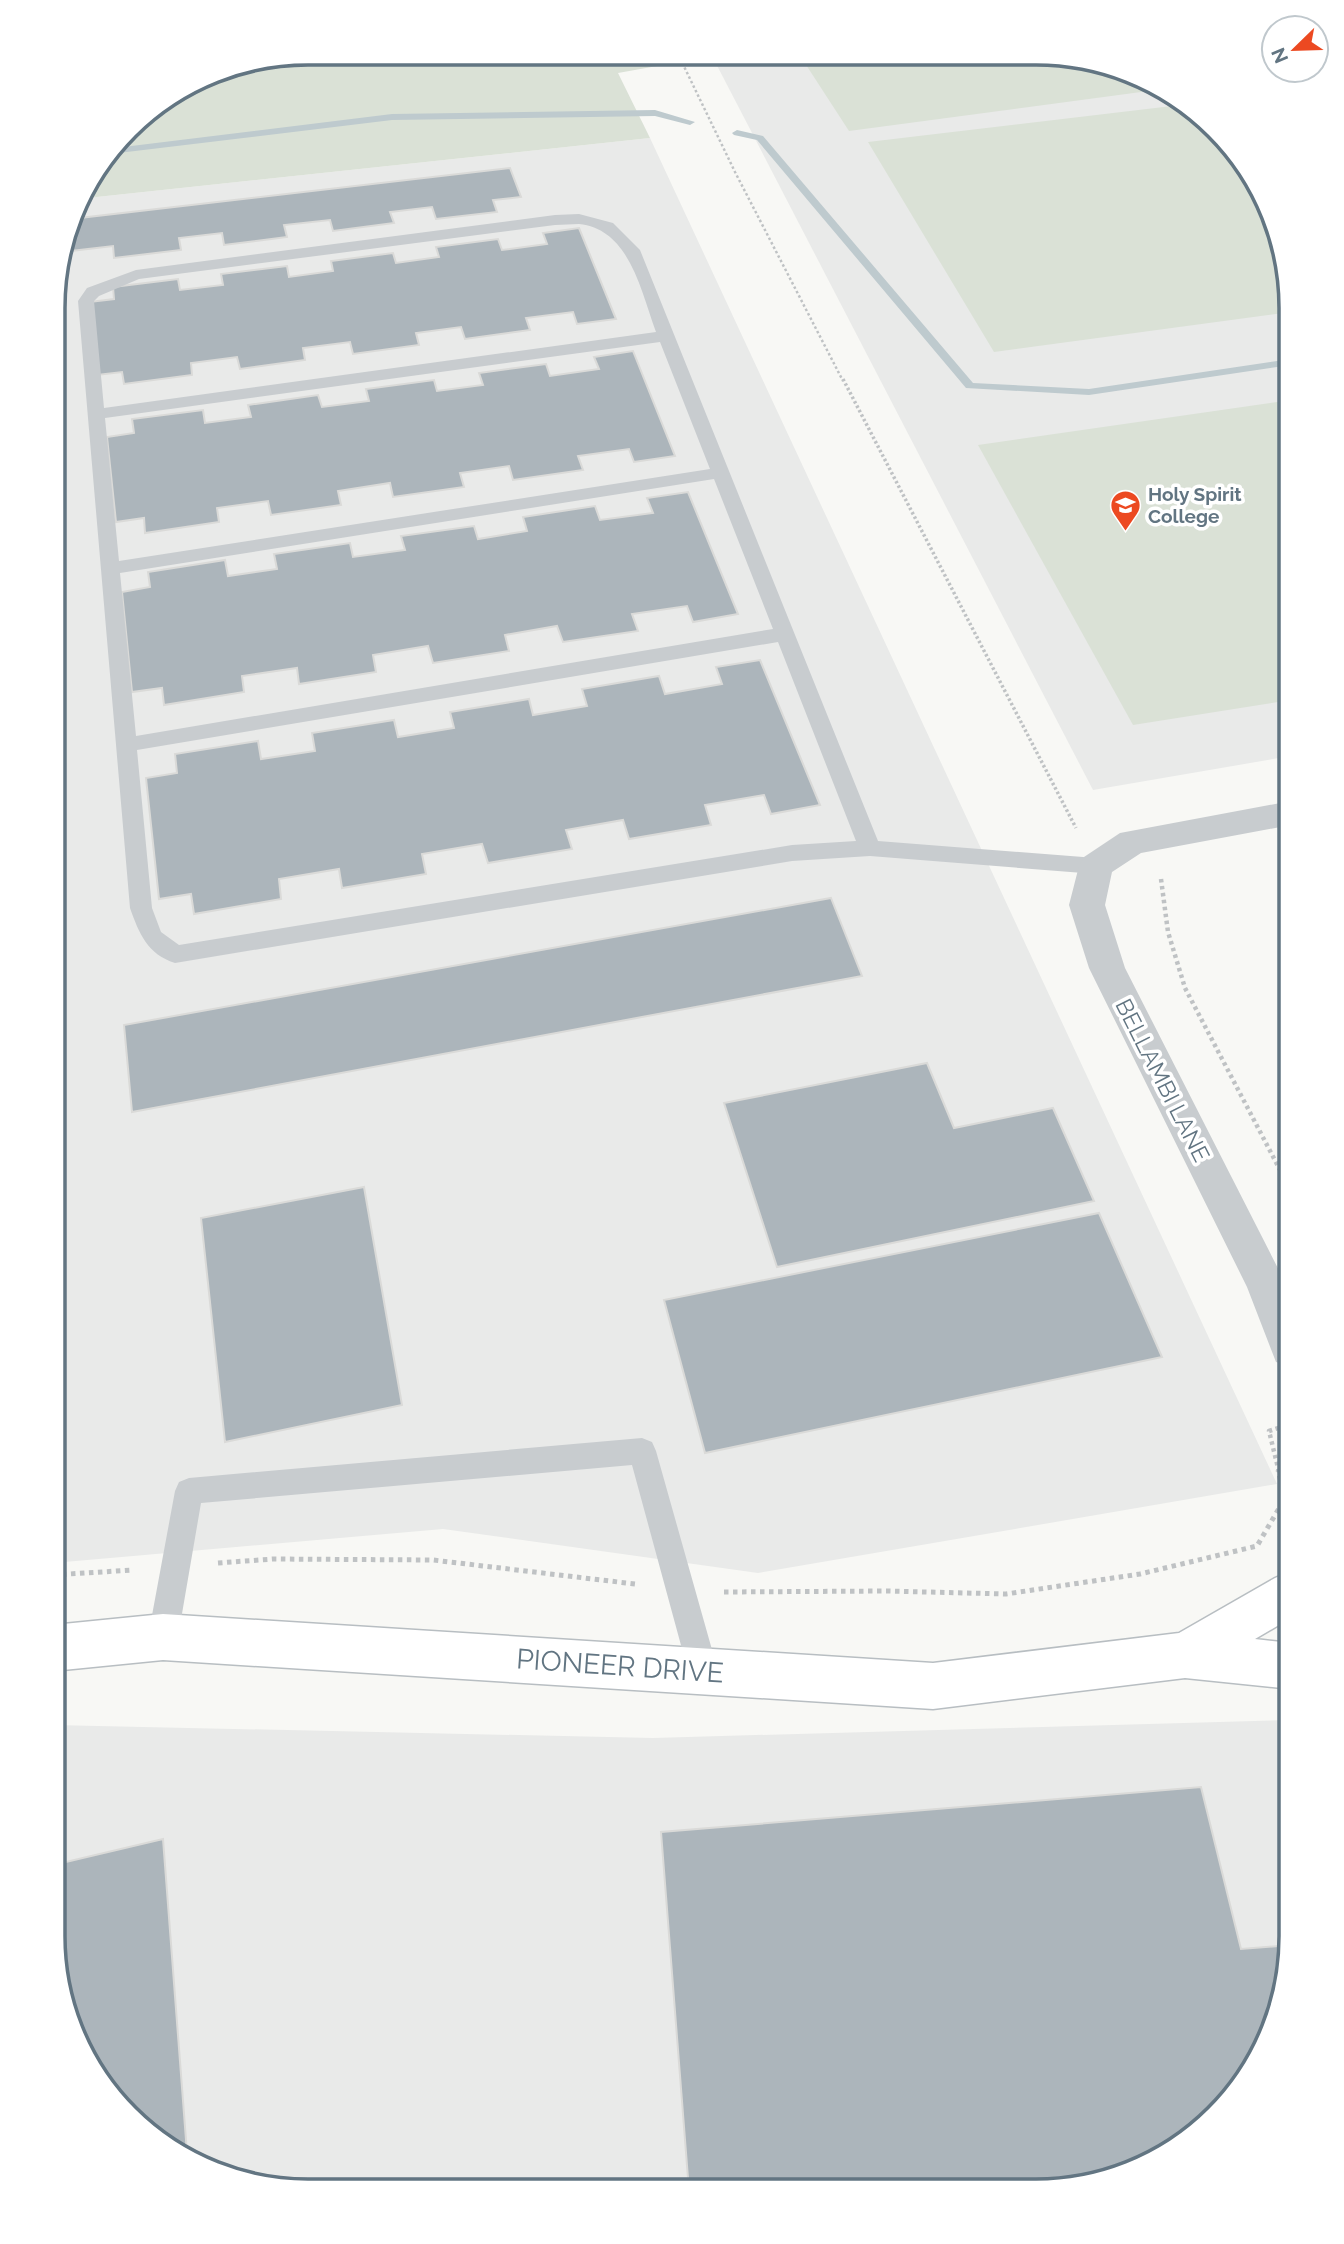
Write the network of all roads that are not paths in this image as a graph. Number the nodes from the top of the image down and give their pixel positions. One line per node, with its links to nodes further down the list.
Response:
1 (666, 337): 2 (lane); 2 (lane); 3 (lane)
2 (96, 414): 4 (lane)
3 (720, 473): 4 (lane); 5 (lane)
4 (111, 568): 6 (lane)
5 (785, 634): 6 (lane); 8 (lane)
6 (127, 745): 8 (lane)
7 (1279, 816): 9 (street)
8 (870, 848): 9 (lane)
9 (1096, 866): 10 (street, BELLAMBI LANE)
10 (1279, 1302)
11 (1279, 1600): 14 (main road, PIONEER DRIVE)
12 (163, 1637): 13 (main road, PIONEER DRIVE); 16 (main road, PIONEER DRIVE); 16 (lane)
13 (65, 1647)
14 (1185, 1655): 15 (main road, PIONEER DRIVE); 16 (main road, PIONEER DRIVE)
15 (1279, 1665)
16 (703, 1671)

